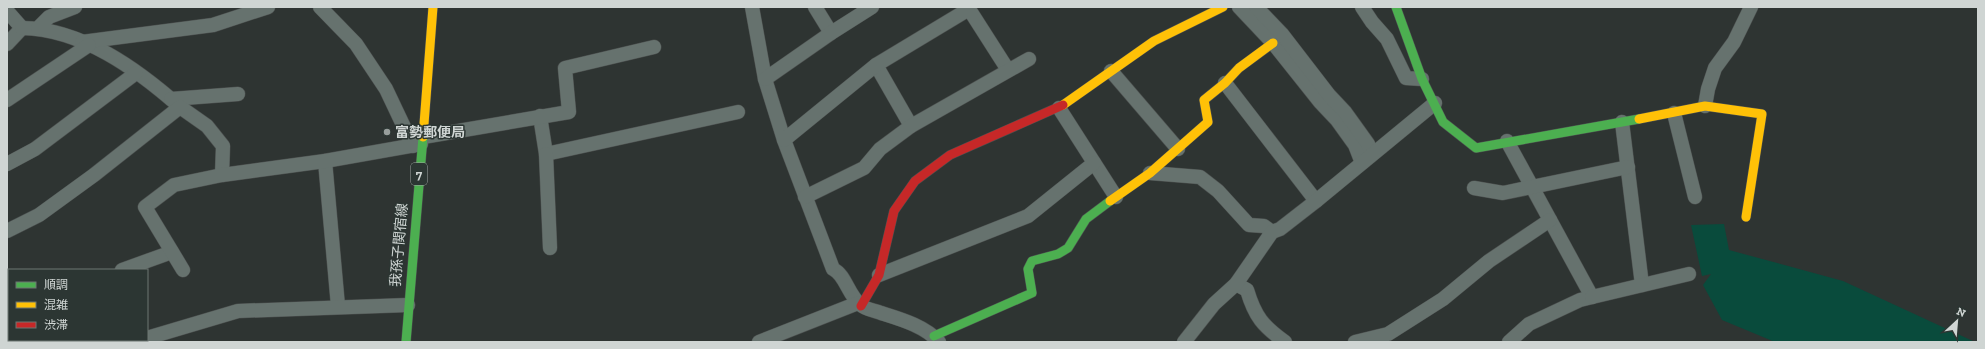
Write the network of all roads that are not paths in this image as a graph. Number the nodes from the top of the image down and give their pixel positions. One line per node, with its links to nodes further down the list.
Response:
1 (75, 7): 16 (street)
2 (268, 7): 18 (street)
3 (320, 7): 43 (street)
4 (433, 7): 43 (street, 我孫子関宿線 / 7)
5 (752, 7): 27 (street)
6 (815, 7): 17 (street)
7 (872, 7): 17 (street)
8 (1223, 7): 25 (street)
9 (1239, 7): 19 (street)
10 (1256, 7): 46 (street)
11 (1362, 7): 28 (street)
12 (1396, 7): 28 (street)
13 (1751, 7): 34 (street)
14 (7, 11): 15 (street)
15 (22, 28): 16 (street); 20 (street)
16 (38, 28): 18 (street)
17 (831, 33): 27 (street)
18 (86, 43): 26 (street); 31 (street)
19 (1273, 43): 29 (street); 46 (street)
20 (7, 44)
21 (654, 47): 38 (street)
22 (1029, 59): 24 (street)
23 (876, 65): 24 (street); 40 (street); 41 (street)
24 (1008, 70): 40 (street)
25 (1111, 71): 35 (street); 44 (street)
26 (136, 73): 32 (street); 49 (street)
27 (765, 79): 41 (street)
28 (1422, 79): 33 (street)
29 (1225, 83): 44 (street); 58 (street)
30 (238, 94): 32 (street)
31 (7, 100)
32 (176, 103): 52 (street); 61 (street)
33 (1435, 104): 42 (street); 46 (street)
34 (1705, 106): 37 (street); 59 (street)
35 (1059, 108): 48 (street); 68 (street)
36 (738, 112): 45 (street)
37 (1674, 113): 39 (street); 57 (street)
38 (540, 116): 43 (street); 45 (street)
39 (1622, 122): 42 (street); 50 (street)
40 (911, 126): 55 (street)
41 (784, 140): 55 (street)
42 (1508, 141): 53 (street)
43 (419, 142): 47 (street); 72 (street, 我孫子関宿線 / 7)
44 (1178, 150): 51 (street)
45 (546, 154): 63 (street)
46 (1367, 159): 58 (street)
47 (325, 161): 52 (street); 74 (street)
48 (1094, 163): 56 (street); 68 (street)
49 (7, 164)
50 (1628, 167): 53 (street); 70 (street)
51 (1150, 173): 56 (street); 62 (street)
52 (222, 175): 64 (street)
53 (1532, 187): 54 (street); 60 (street)
54 (1474, 188)
55 (805, 197): 73 (street)
56 (1116, 197): 78 (street)
57 (1695, 197)
58 (1316, 201): 62 (street)
59 (1746, 217)
60 (1550, 220): 71 (street); 76 (street)
61 (7, 231)
62 (1272, 232): 69 (street)
63 (550, 248)
64 (172, 252): 65 (street); 66 (street)
65 (125, 269)
66 (183, 270)
67 (1689, 274): 70 (street)
68 (878, 275): 73 (street)
69 (1236, 284): 81 (street); 82 (street)
70 (1642, 285): 71 (street)
71 (1592, 297): 84 (street)
72 (408, 305): 74 (street); 79 (street, 我孫子関宿線 / 7)
73 (860, 305): 78 (street); 80 (street)
74 (338, 306): 75 (street)
75 (174, 336): 77 (street)
76 (1394, 337): 83 (street)
77 (148, 338)
78 (936, 339)
79 (406, 342)
80 (758, 342)
81 (1184, 342)
82 (1285, 342)
83 (1356, 342)
84 (1509, 342)

